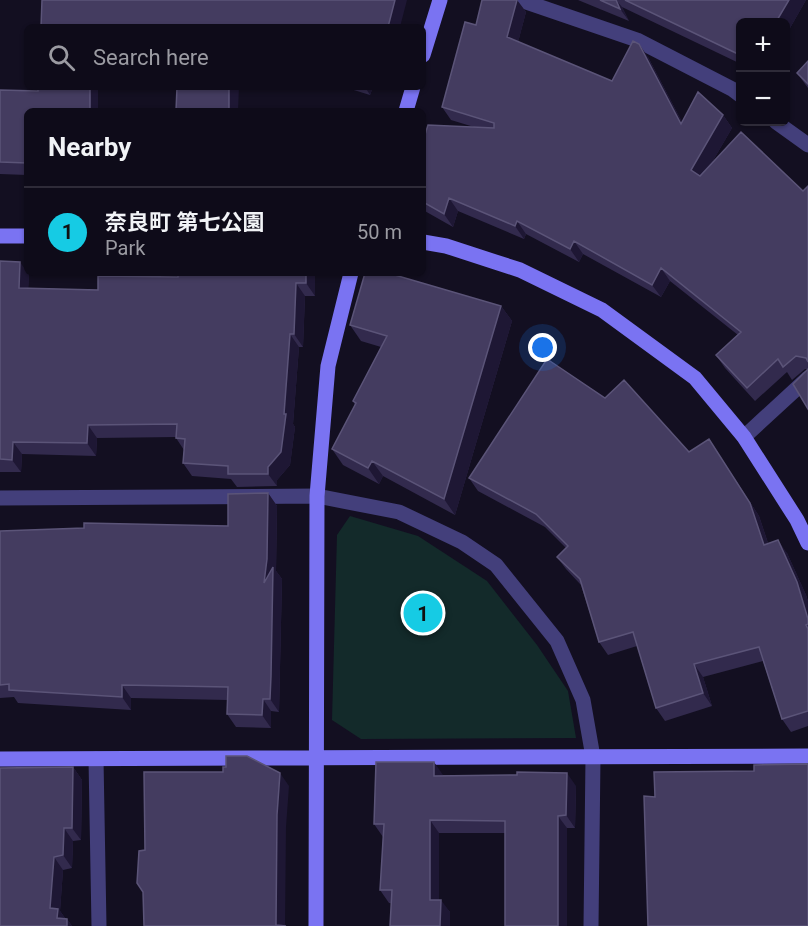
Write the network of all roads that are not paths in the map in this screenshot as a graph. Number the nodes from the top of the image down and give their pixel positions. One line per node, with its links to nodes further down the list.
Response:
1 (440, 0): 3 (street)
2 (520, 0): 5 (street)
3 (426, 45)
4 (412, 90): 6 (street)
5 (736, 92)
6 (407, 108)
7 (782, 126): 8 (street)
8 (808, 145)
9 (0, 236): 10 (street)
10 (24, 236)
11 (426, 243): 14 (street)
12 (350, 276): 15 (street)
13 (808, 378): 14 (street)
14 (744, 437): 17 (street)
15 (317, 496): 16 (street); 19 (street); 20 (street)
16 (0, 498)
17 (808, 543)
18 (808, 756): 19 (street)
19 (592, 757): 20 (street); 25 (street)
20 (315, 758): 22 (street); 24 (street)
21 (0, 759): 22 (street)
22 (96, 759): 23 (street)
23 (99, 926)
24 (316, 926)
25 (591, 926)

